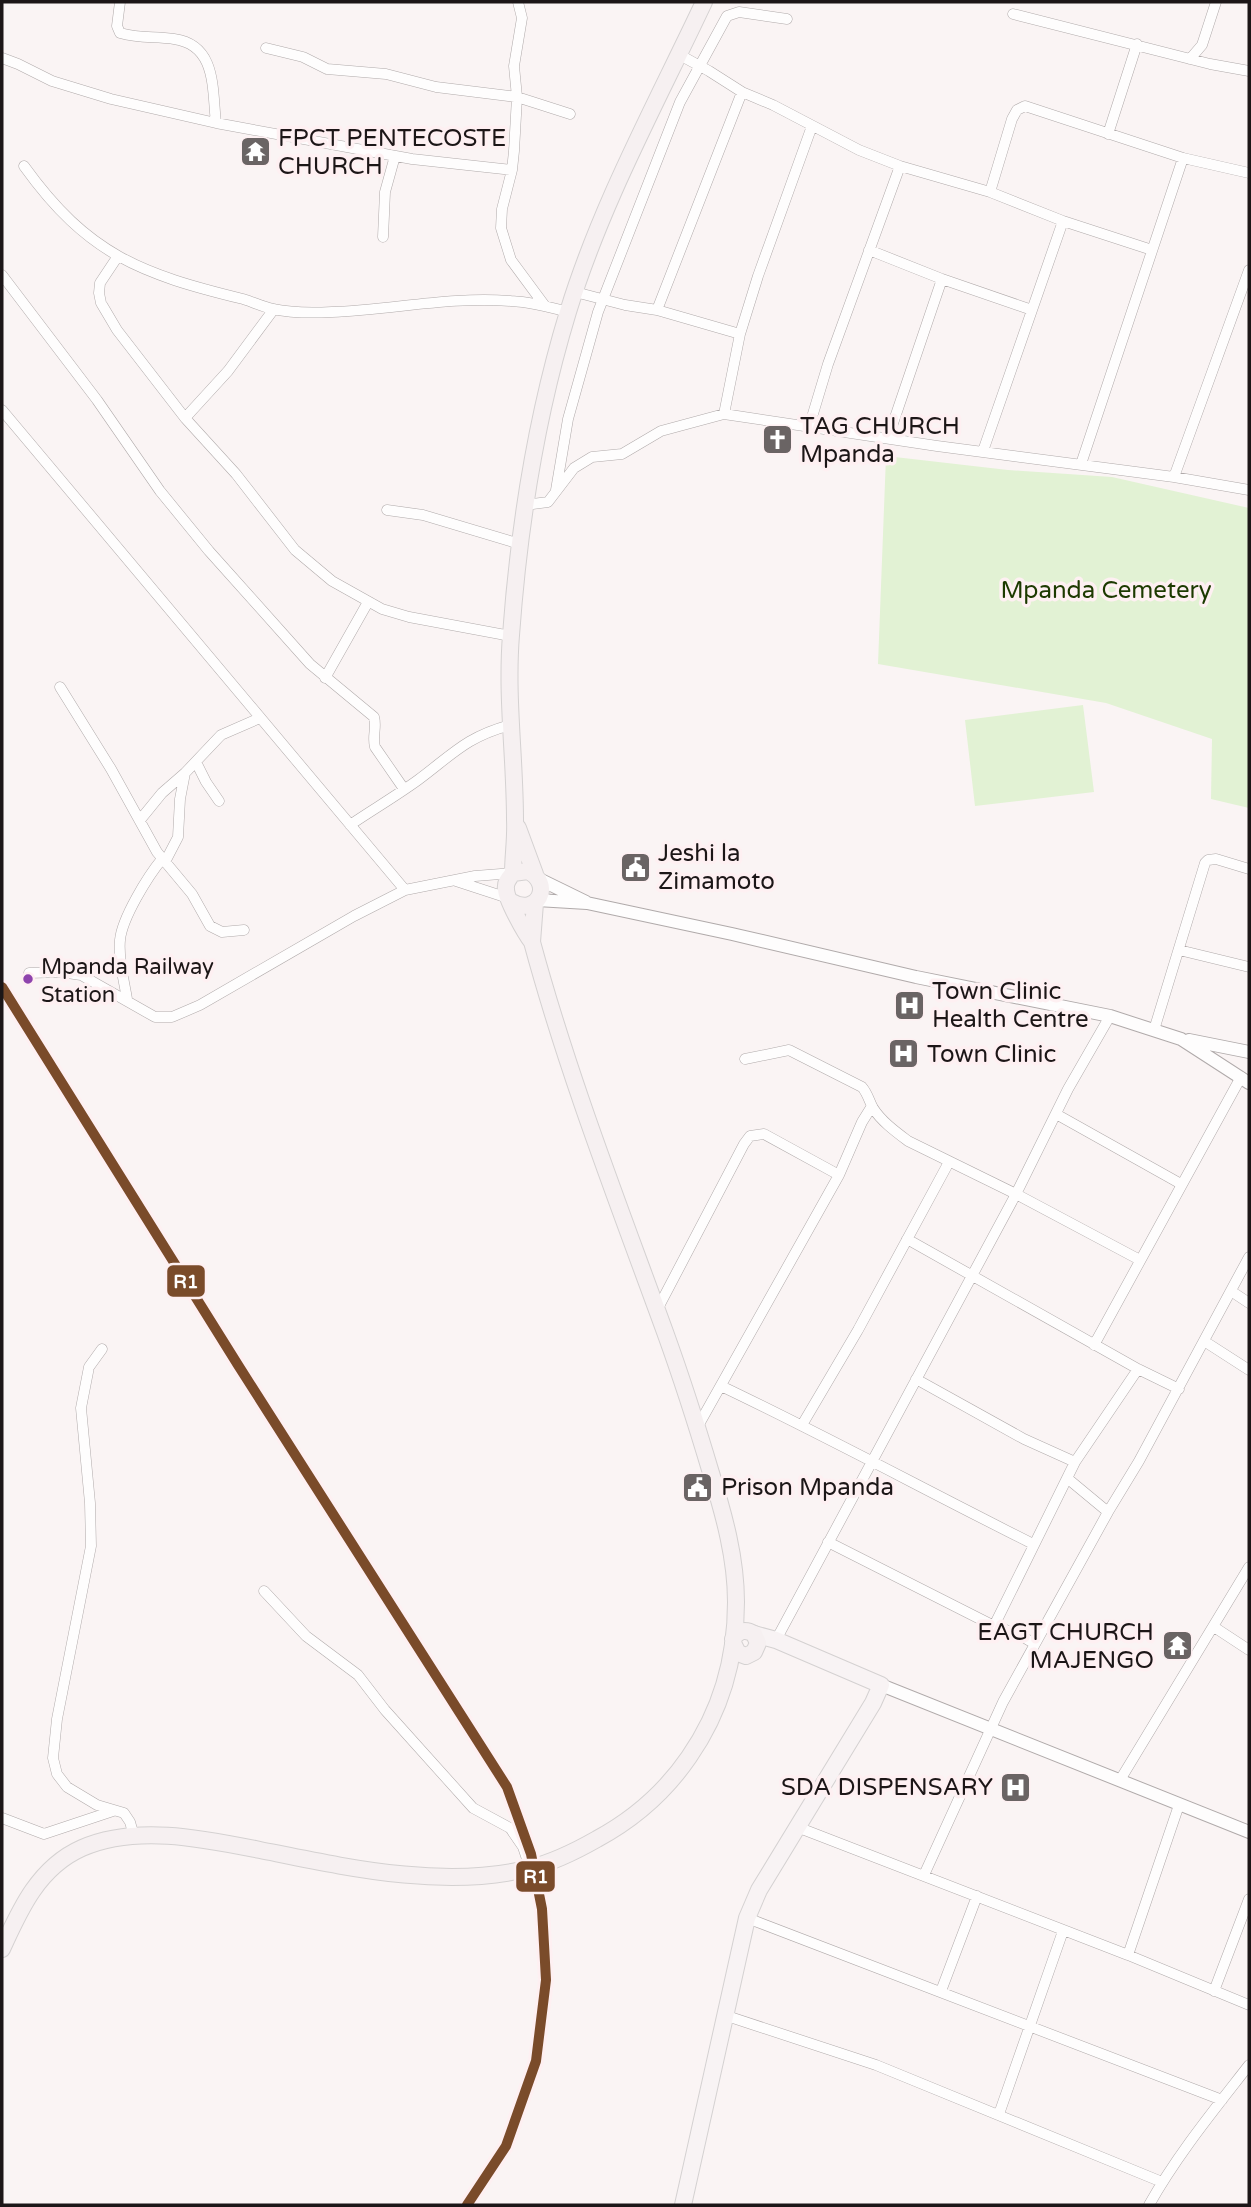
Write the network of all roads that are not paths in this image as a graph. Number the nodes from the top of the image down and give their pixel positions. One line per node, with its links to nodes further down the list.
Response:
1 (120, 2): 19 (street)
2 (518, 2): 17 (street)
3 (1216, 2): 8 (street)
4 (698, 4): 10 (highway)
5 (1013, 14): 7 (street)
6 (788, 19): 14 (street)
7 (1137, 44): 12 (street); 21 (street)
8 (1202, 45): 12 (street); 13 (street)
9 (266, 48): 17 (street)
10 (678, 54): 14 (street); 37 (highway)
11 (2, 58): 19 (street)
12 (1190, 59): 13 (street)
13 (1210, 64): 15 (street)
14 (699, 65): 16 (street); 38 (street)
15 (1249, 71)
16 (741, 92): 20 (street); 41 (street)
17 (517, 97): 18 (street); 26 (street)
18 (570, 114)
19 (216, 123): 22 (street)
20 (812, 126): 25 (street); 44 (street)
21 (1108, 134): 23 (street); 28 (street)
22 (395, 156): 26 (street); 30 (street)
23 (1183, 158): 27 (street); 32 (street)
24 (24, 166): 33 (street)
25 (900, 166): 28 (street); 31 (street)
26 (512, 170): 39 (street)
27 (1249, 173)
28 (990, 192): 29 (street)
29 (1063, 221): 32 (street); 42 (street)
30 (383, 237)
31 (869, 250): 36 (street); 48 (street)
32 (1152, 250): 51 (street)
33 (118, 256): 40 (street); 47 (street)
34 (1249, 270): 52 (street)
35 (2, 275): 60 (street)
36 (942, 279): 42 (street); 49 (street)
37 (575, 292): 38 (street); 43 (highway)
38 (603, 300): 41 (street); 54 (street)
39 (545, 306): 40 (street); 43 (street)
40 (274, 309): 47 (street)
41 (657, 310): 44 (street)
42 (1032, 310): 50 (street)
43 (568, 312): 55 (highway)
44 (740, 334): 46 (street)
45 (2, 410): 62 (street)
46 (724, 414): 48 (street); 54 (street)
47 (185, 418): 58 (street)
48 (809, 427): 49 (street)
49 (888, 438): 50 (street)
50 (983, 451): 51 (street)
51 (1081, 464): 52 (street)
52 (1174, 477): 53 (street)
53 (1249, 490)
54 (555, 494): 55 (street)
55 (525, 505): 57 (highway)
56 (387, 510): 57 (street)
57 (520, 544): 59 (highway)
58 (368, 602): 59 (street); 60 (street)
59 (510, 636): 63 (highway)
60 (325, 678): 66 (street)
61 (60, 687): 68 (street)
62 (260, 718): 64 (street); 70 (street)
63 (510, 724): 66 (street); 69 (highway)
64 (196, 762): 65 (street); 67 (street)
65 (186, 774): 68 (street); 71 (street)
66 (404, 789): 70 (street)
67 (219, 801)
68 (140, 820): 71 (street)
69 (516, 822): 73 (highway); 74 (highway)
70 (349, 825): 76 (street)
71 (164, 861): 80 (street); 85 (street)
72 (1249, 869): 82 (street)
73 (513, 873): 74 (highway); 75 (street); 77 (highway)
74 (537, 876): 78 (highway); 79 (street)
75 (456, 881): 76 (street); 77 (street)
76 (405, 890): 85 (street)
77 (510, 900): 78 (highway); 81 (highway)
78 (536, 902): 79 (street); 81 (highway)
79 (587, 903): 86 (street)
80 (244, 930)
81 (532, 942): 104 (highway)
82 (1178, 950): 83 (street); 87 (street)
83 (1249, 967)
84 (29, 973): 85 (street)
85 (127, 999)
86 (1110, 1016): 87 (street); 93 (street)
87 (1154, 1030): 88 (street)
88 (1181, 1039): 89 (street); 91 (street)
89 (1249, 1052)
90 (745, 1059): 92 (street)
91 (1245, 1080): 96 (street)
92 (872, 1106): 94 (street); 95 (street)
93 (1056, 1114): 96 (street); 97 (street)
94 (948, 1162): 97 (street); 98 (street)
95 (839, 1175): 104 (street); 111 (street)
96 (1181, 1184): 100 (street)
97 (1016, 1194): 100 (street); 101 (street)
98 (907, 1239): 101 (street); 113 (street)
99 (1249, 1257): 102 (street)
100 (1140, 1261): 106 (street)
101 (972, 1276): 106 (street); 110 (street)
102 (1231, 1291): 103 (street); 105 (street)
103 (1249, 1303)
104 (657, 1311): 114 (highway)
105 (1204, 1341): 109 (street); 112 (street)
106 (1094, 1345): 108 (street)
107 (102, 1349): 137 (street)
108 (1138, 1370): 112 (street); 115 (street)
109 (1249, 1370)
110 (916, 1379): 115 (street); 116 (street)
111 (721, 1386): 113 (street); 114 (street)
112 (1179, 1388): 118 (street)
113 (802, 1425): 116 (street)
114 (698, 1426): 123 (highway)
115 (1075, 1462): 117 (street)
116 (871, 1463): 119 (street); 120 (street)
117 (1067, 1478): 118 (street); 120 (street)
118 (1108, 1513): 129 (street)
119 (828, 1542): 124 (street); 128 (street)
120 (1033, 1544): 124 (street)
121 (1249, 1567): 125 (street)
122 (264, 1591): 142 (street)
123 (736, 1600): 126 (highway); 127 (highway)
124 (994, 1626): 129 (street)
125 (1214, 1627): 130 (street); 135 (street)
126 (752, 1632): 127 (highway); 128 (main road); 131 (highway)
127 (733, 1641): 131 (highway); 132 (highway)
128 (783, 1643): 131 (main road); 133 (main road)
129 (1035, 1644): 134 (street)
130 (1249, 1650)
131 (752, 1653): 132 (highway)
132 (726, 1684): 142 (highway)
133 (881, 1685): 134 (street); 139 (main road)
134 (990, 1729): 135 (street); 143 (street)
135 (1120, 1780): 136 (street)
136 (1180, 1805): 140 (street); 149 (street)
137 (114, 1811): 138 (street); 141 (street)
138 (2, 1818)
139 (797, 1827): 143 (street); 146 (main road)
140 (1249, 1832)
141 (134, 1836): 142 (highway); 148 (highway)
142 (530, 1868)
143 (925, 1875): 144 (street)
144 (977, 1896): 147 (street); 150 (street)
145 (1249, 1899): 151 (street)
146 (747, 1918): 150 (street); 153 (main road)
147 (1063, 1931): 149 (street); 154 (street)
148 (2, 1949)
149 (1128, 1955): 151 (street)
150 (942, 1991): 154 (street)
151 (1214, 1991): 152 (street)
152 (1249, 2005)
153 (724, 2015): 157 (street); 159 (main road)
154 (1031, 2027): 156 (street); 157 (street)
155 (1249, 2065): 156 (street)
156 (1222, 2100): 158 (street)
157 (999, 2114): 158 (street)
158 (1162, 2182): 160 (street)
159 (683, 2205)
160 (1149, 2205)

